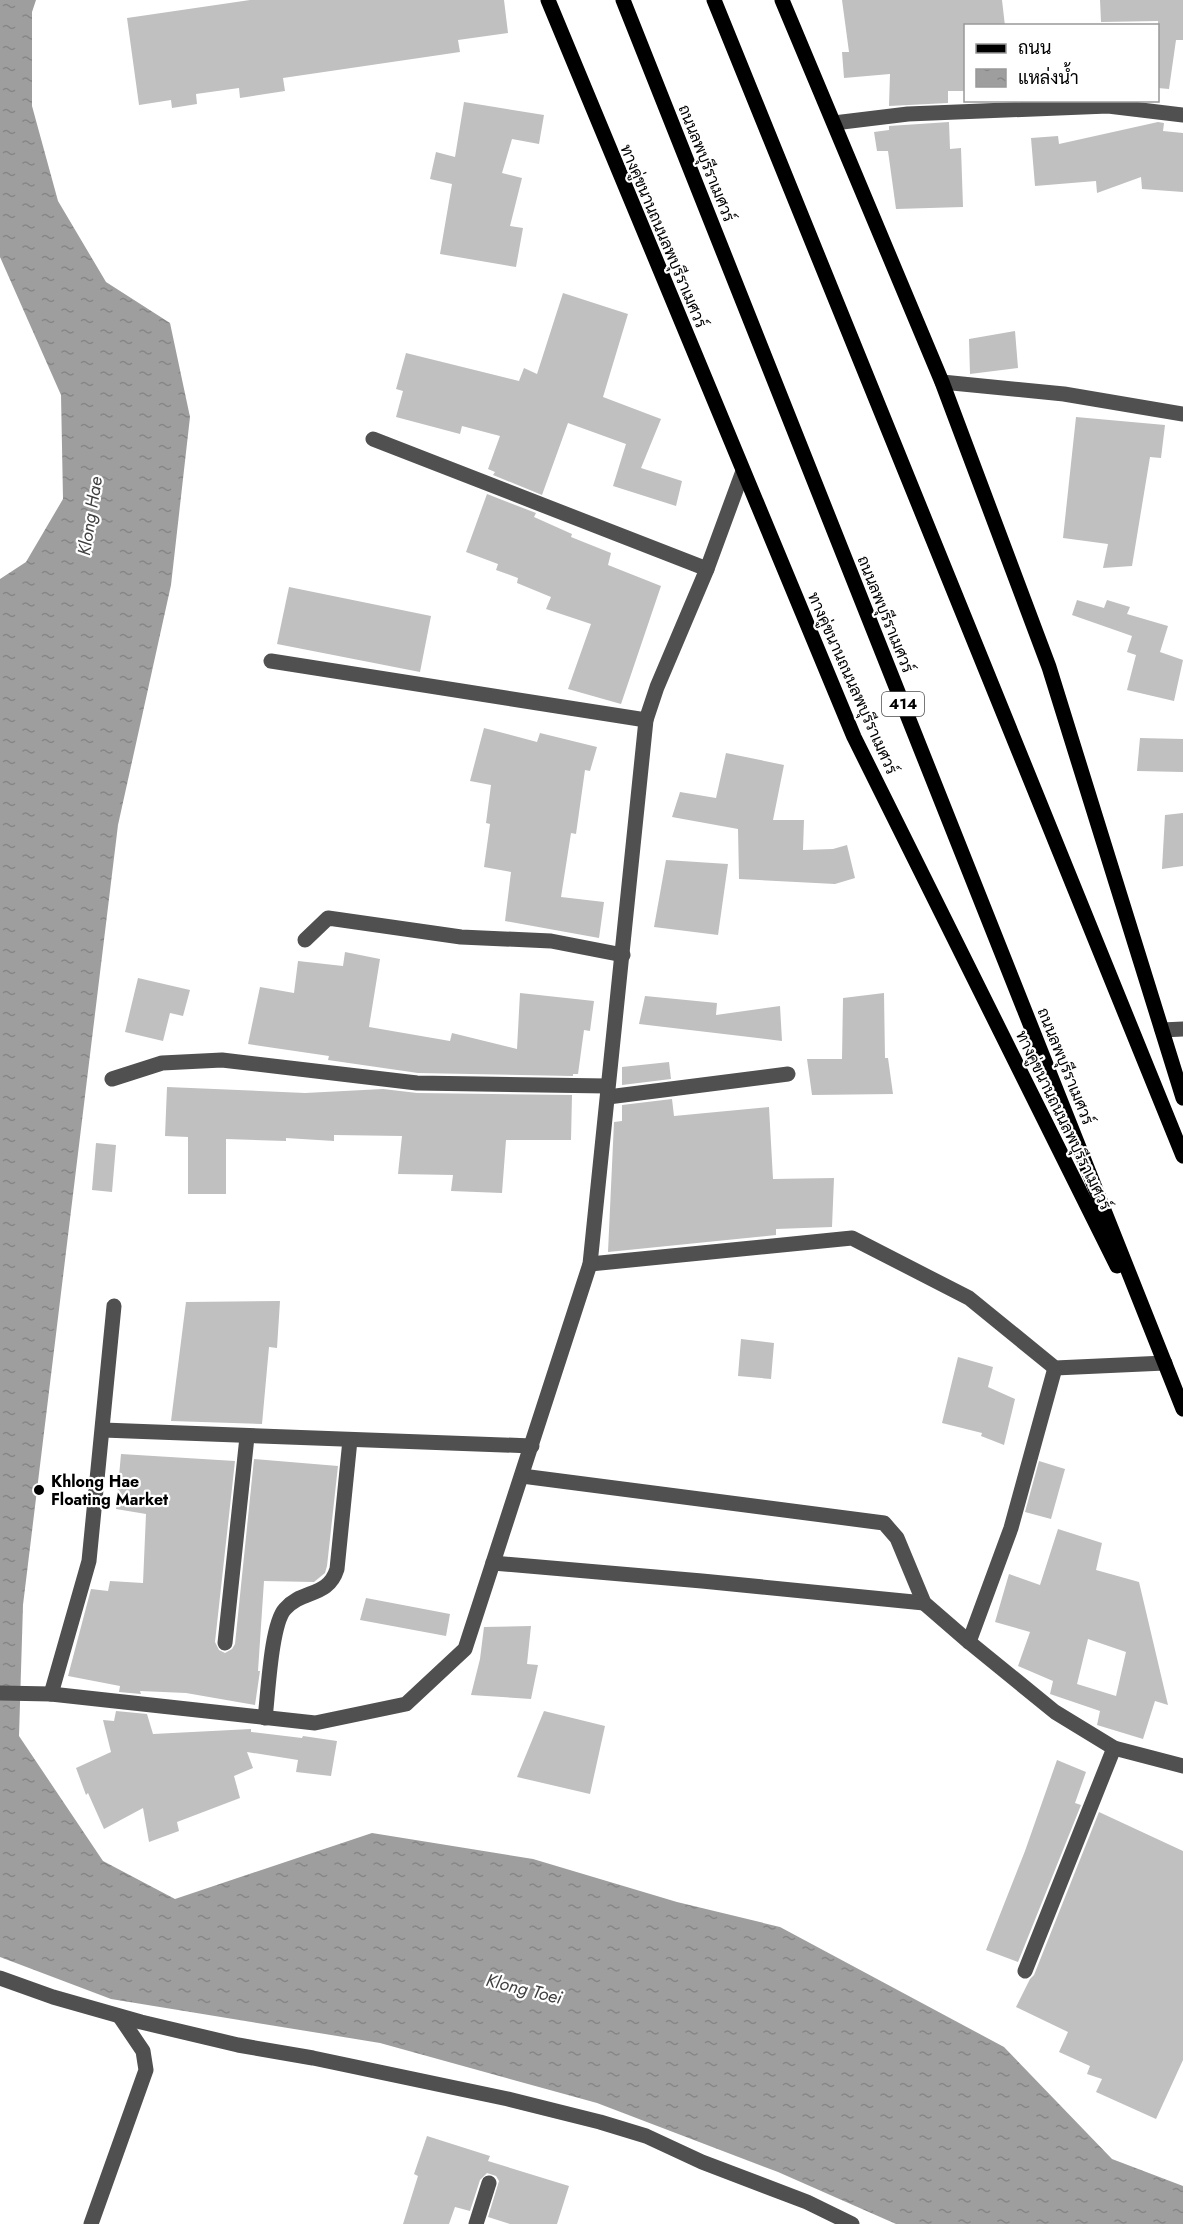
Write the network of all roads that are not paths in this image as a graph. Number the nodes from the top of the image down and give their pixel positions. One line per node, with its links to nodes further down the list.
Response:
1 (548, 0): 10 (main road, ทางคู่ขนานถนนลพบุรีราเมศวร์ / 414)
2 (623, 0): 25 (main road, ถนนลพบุรีราเมศวร์ / 414)
3 (714, 0): 22 (main road)
4 (782, 0): 6 (main road)
5 (1183, 115): 6 (street)
6 (834, 123): 7 (main road)
7 (942, 382): 8 (street); 17 (main road)
8 (1183, 414)
9 (373, 439): 11 (street)
10 (743, 471): 11 (street); 25 (main road, ทางคู่ขนานถนนลพบุรีราเมศวร์ / 414)
11 (707, 569): 13 (street)
12 (270, 661): 13 (street)
13 (646, 720): 15 (street)
14 (305, 940): 15 (street)
15 (623, 955): 21 (street)
16 (1183, 1029): 17 (street)
17 (1162, 1030): 20 (main road)
18 (788, 1074): 21 (street)
19 (112, 1079): 21 (street)
20 (1182, 1090)
21 (608, 1092): 23 (street)
22 (1183, 1156)
23 (590, 1264): 26 (street); 31 (street)
24 (114, 1306): 28 (street)
25 (1165, 1363): 26 (street); 27 (main road, ถนนลพบุรีราเมศวร์ / 414)
26 (1055, 1368): 35 (street)
27 (1183, 1409)
28 (103, 1430): 29 (street); 38 (street)
29 (247, 1437): 30 (street); 36 (street)
30 (350, 1440): 31 (street); 39 (street)
31 (532, 1446): 32 (street)
32 (522, 1476): 33 (street); 34 (street)
33 (493, 1563): 34 (street); 39 (street)
34 (924, 1603): 35 (street)
35 (969, 1642): 40 (street)
36 (225, 1643)
37 (0, 1693): 38 (street)
38 (51, 1694): 39 (street)
39 (265, 1718)
40 (1114, 1748): 41 (street); 42 (street)
41 (1183, 1766)
42 (1025, 1971)
43 (0, 1978): 44 (street)
44 (120, 2017): 46 (street); 48 (street)
45 (489, 2183): 47 (street)
46 (91, 2224)
47 (477, 2224)
48 (852, 2224)

